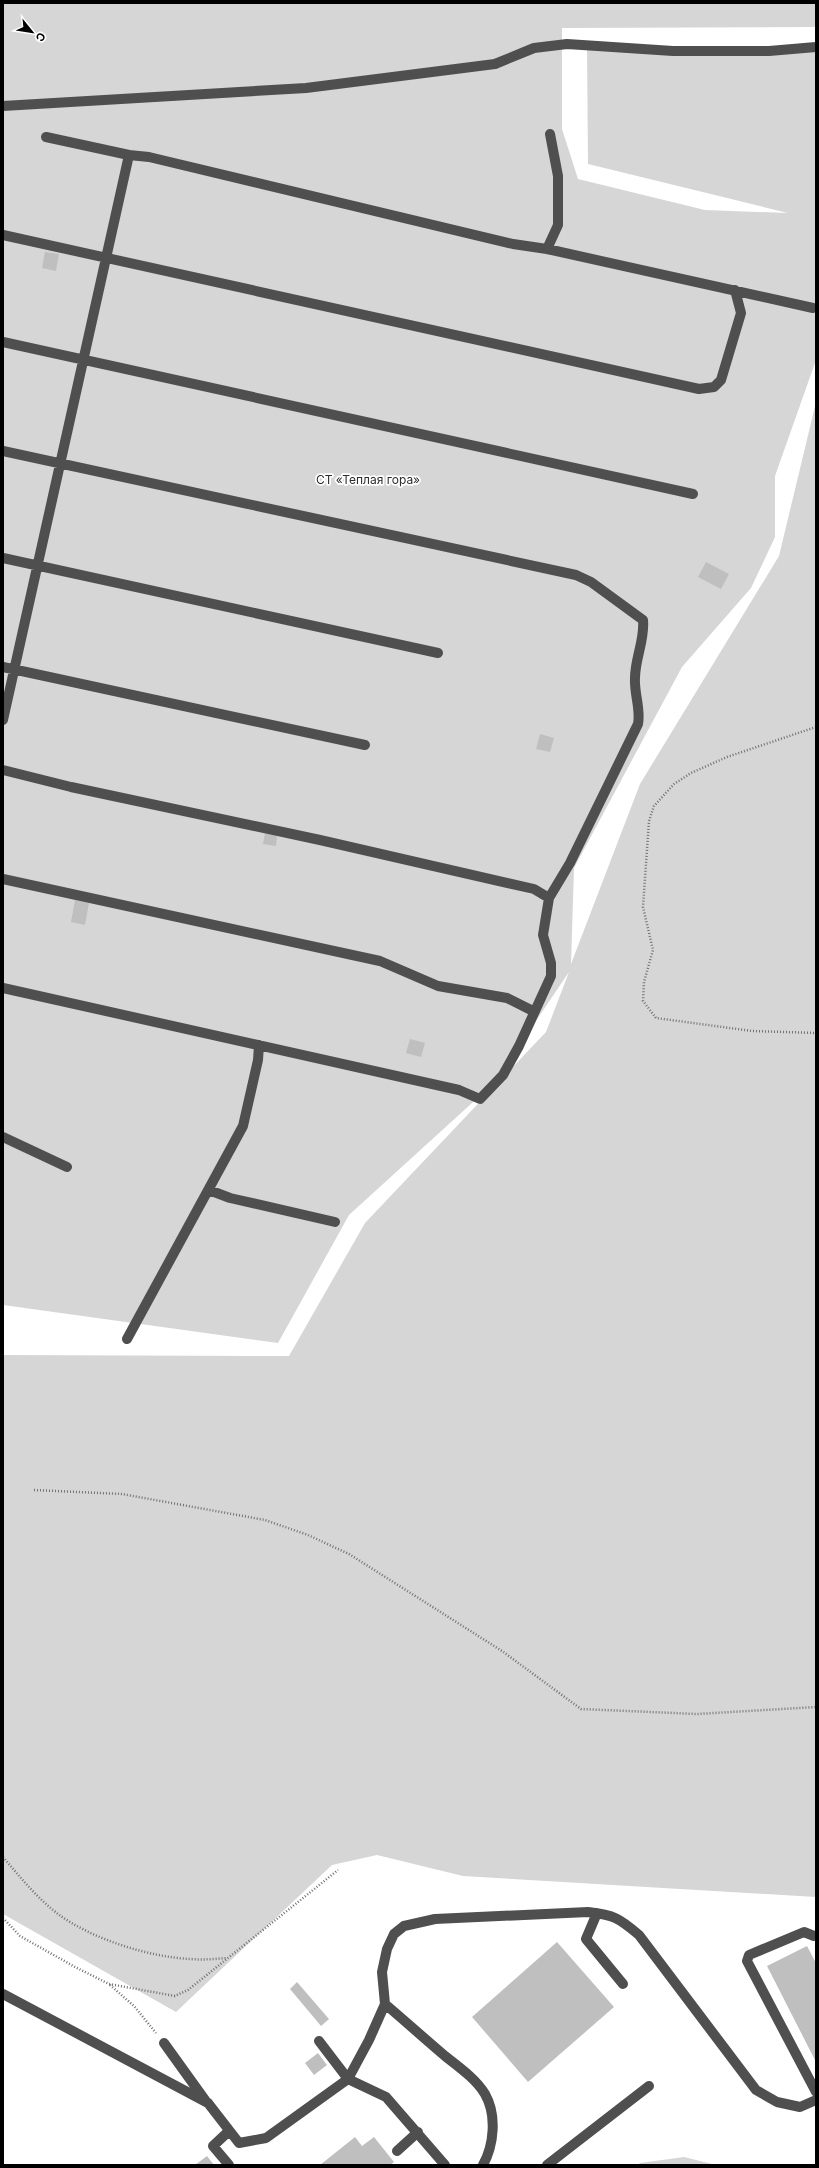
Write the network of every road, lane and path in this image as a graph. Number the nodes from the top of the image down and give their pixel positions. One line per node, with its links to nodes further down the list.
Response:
1 (816, 47): 2 (street)
2 (3, 106)
3 (550, 134): 7 (street)
4 (46, 137): 5 (street)
5 (129, 155): 7 (street); 8 (street)
6 (3, 235): 8 (street)
7 (547, 249): 9 (street)
8 (106, 257): 9 (street); 12 (street)
9 (735, 290): 10 (street)
10 (813, 308)
11 (3, 342): 12 (street)
12 (84, 360): 14 (street); 15 (street)
13 (3, 451): 14 (street)
14 (61, 464): 17 (street); 25 (street)
15 (693, 494)
16 (3, 558): 17 (street)
17 (37, 565): 18 (street); 19 (street)
18 (438, 653)
19 (8, 668): 20 (street); 22 (street)
20 (3, 720)
21 (816, 727): 28 (path)
22 (365, 745)
23 (3, 770): 25 (street)
24 (3, 879): 27 (street)
25 (549, 898): 27 (street)
26 (3, 988): 29 (street)
27 (533, 1011): 29 (street)
28 (816, 1034)
29 (259, 1045): 32 (street)
30 (3, 1137): 31 (street)
31 (67, 1167)
32 (209, 1190): 33 (street); 34 (street)
33 (335, 1222)
34 (128, 1339)
35 (34, 1490): 36 (path)
36 (816, 1707)
37 (3, 1857): 42 (path)
38 (338, 1870): 42 (path)
39 (597, 1913): 44 (street); 46 (street); 52 (street)
40 (3, 1918): 43 (path)
41 (814, 1936): 51 (street)
42 (228, 1958): 43 (path)
43 (109, 1984): 48 (path)
44 (624, 1984)
45 (3, 1994): 53 (street)
46 (385, 2004): 49 (street); 59 (street)
47 (319, 2041): 49 (street)
48 (164, 2043): 53 (street)
49 (348, 2078): 54 (street); 55 (street)
50 (649, 2086): 60 (street)
51 (816, 2092)
52 (816, 2100)
53 (208, 2103): 54 (street)
54 (229, 2131): 57 (street)
55 (418, 2132): 56 (street); 58 (street)
56 (397, 2151)
57 (228, 2165)
58 (445, 2165)
59 (483, 2165)
60 (547, 2165)

